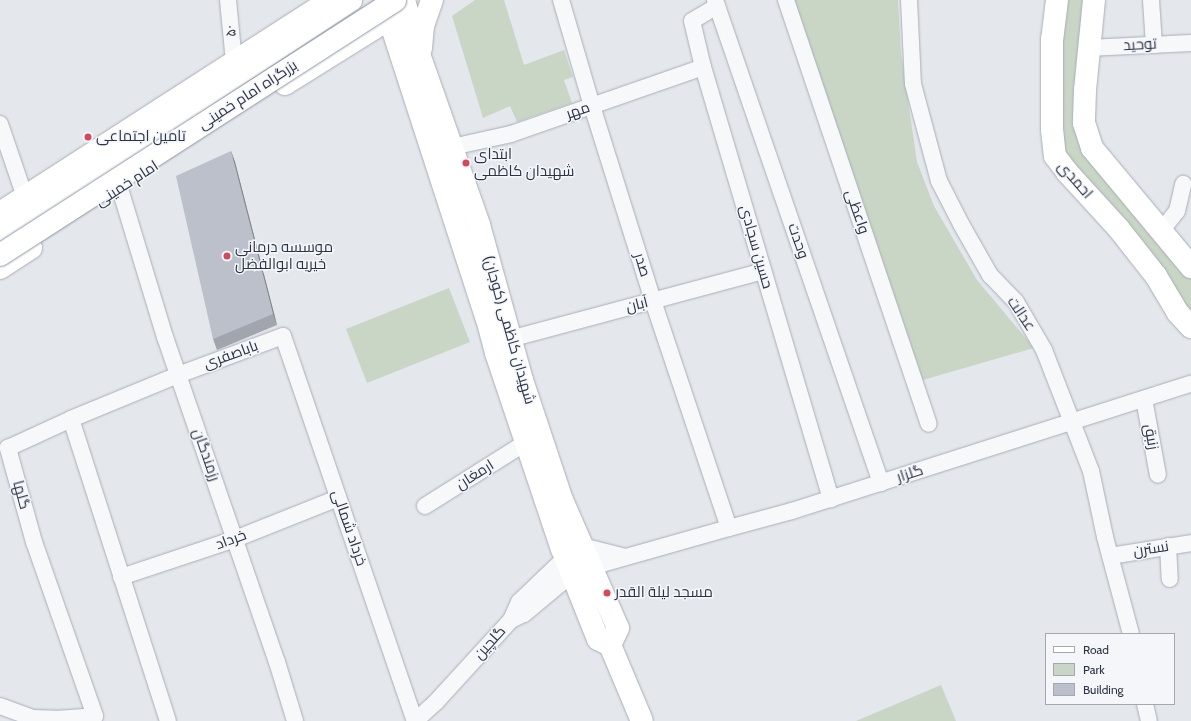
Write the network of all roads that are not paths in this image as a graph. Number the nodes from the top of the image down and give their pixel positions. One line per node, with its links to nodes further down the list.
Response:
1 (228, 0): 17 (street, ۵۰)
2 (331, 0): 17 (main road)
3 (351, 0): 27 (main road, بزرگراه امام خمینی)
4 (432, 0): 16 (main road)
5 (561, 0): 19 (street, صدر)
6 (786, 0): 41 (street, واعظی)
7 (909, 0): 40 (street, عدالت)
8 (1057, 0): 33 (main road, احمدی)
9 (1094, 0): 15 (main road)
10 (1151, 0): 14 (street)
11 (716, 3): 18 (street, حسین سجادی); 44 (street, وحدت)
12 (400, 5): 16 (main road, شهیدان کاظمی (کوجان)); 23 (main road, امام خمینی); 28 (main road, بزرگراه امام خمینی, bridge); 42 (main road, شهیدان کاظمی (کوجان))
13 (1191, 43): 14 (street, توحید)
14 (1154, 45): 15 (street, توحید)
15 (1088, 48): 26 (main road)
16 (420, 57): 21 (main road, شهیدان کاظمی (کوجان))
17 (234, 62): 24 (main road)
18 (703, 67): 19 (street, مهر); 31 (street, حسین سجادی)
19 (592, 106): 21 (street, مهر); 32 (street, صدر)
20 (0, 124): 24 (street)
21 (452, 147): 35 (main road, شهیدان کاظمی (کوجان))
22 (1184, 184): 26 (street)
23 (120, 189): 30 (main road, امام خمینی); 36 (street, رزمندگان)
24 (25, 197): 25 (main road)
25 (0, 213)
26 (1162, 230): 29 (main road)
27 (0, 231)
28 (0, 255)
29 (1191, 266)
30 (0, 268)
31 (763, 271): 32 (street, آبان); 46 (street, حسین سجادی)
32 (653, 301): 35 (street, آبان); 48 (street, صدر)
33 (1191, 327)
34 (283, 336): 36 (street, باباصفری); 45 (street, خرداد شمالی)
35 (510, 339): 54 (main road, شهیدان کاظمی (کوجان))
36 (178, 375): 39 (street, گلها); 49 (street, رزمندگان)
37 (1191, 384): 38 (street, گلزار)
38 (1144, 399): 40 (street, گلزار); 43 (street, زنبق)
39 (71, 419): 55 (street); 59 (street, گلها)
40 (1071, 422): 44 (street, گلزار); 52 (street, عدالت)
41 (929, 424)
42 (526, 443): 47 (street, ارمغان); 54 (main road, شهیدان کاظمی (کوجان))
43 (1158, 475)
44 (881, 483): 46 (street, گلزار)
45 (338, 498): 49 (street, خرداد); 63 (street, خرداد شمالی)
46 (832, 499): 48 (street, گلزار)
47 (425, 506)
48 (728, 528): 53 (street, گلزار)
49 (235, 539): 55 (street, خرداد); 62 (street, رزمندگان)
50 (1191, 543): 51 (street, نسترن)
51 (1168, 546): 52 (street, نسترن); 56 (street)
52 (1110, 556): 57 (street, عدالت)
53 (626, 557): 54 (street, گلزار); 54 (street, گلزار)
54 (578, 561): 63 (street, گلچین); 64 (main road, شهیدان کاظمی (کوجان))
55 (121, 577): 61 (street)
56 (1170, 579)
57 (1131, 633)
58 (1145, 705): 65 (street)
59 (0, 706): 60 (street)
60 (6, 721)
61 (168, 721)
62 (295, 721)
63 (415, 721)
64 (642, 721)
65 (1149, 721)

